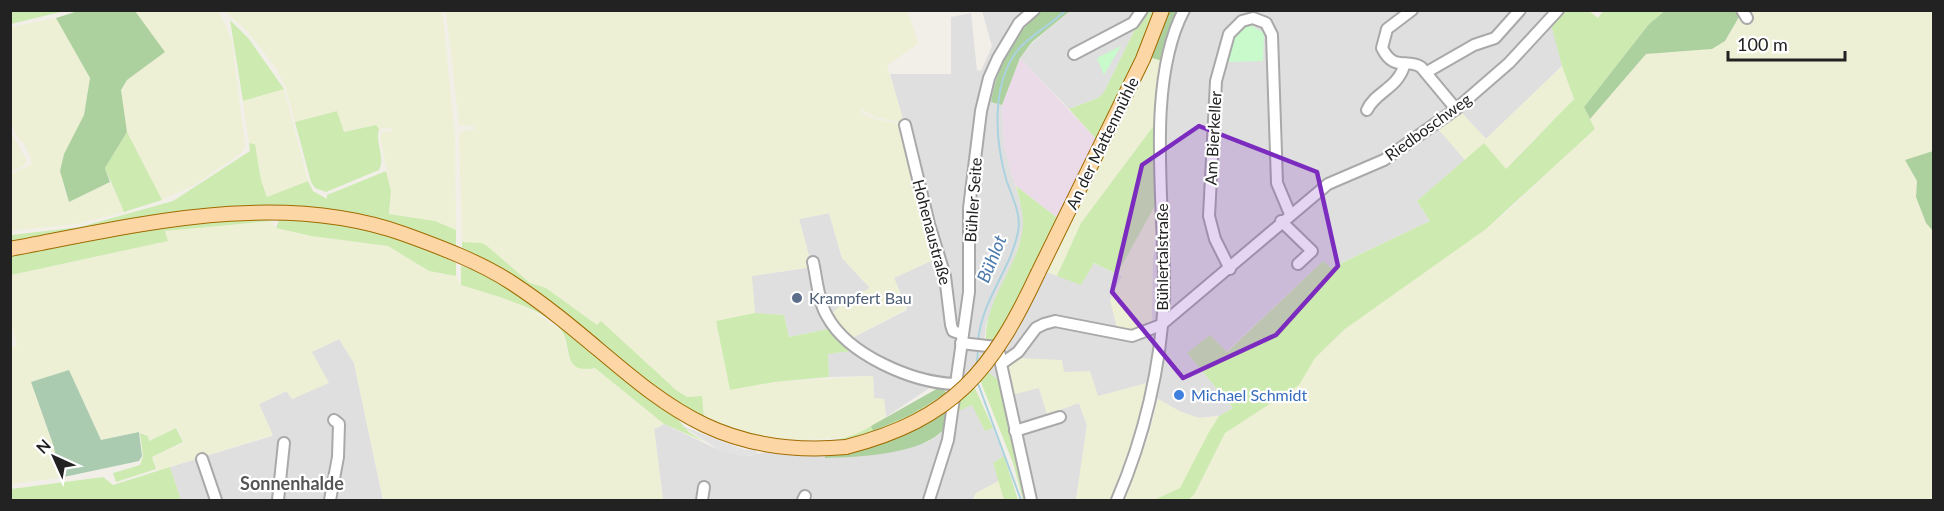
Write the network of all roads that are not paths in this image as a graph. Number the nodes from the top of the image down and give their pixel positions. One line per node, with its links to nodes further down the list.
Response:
1 (1034, 10): 23 (street, Bühler Seite)
2 (1142, 10): 9 (street)
3 (1162, 10): 16 (main road, An der Mattenmühle, bridge)
4 (1184, 10): 20 (street, Bühlertalstraße)
5 (1412, 10): 10 (street)
6 (1520, 10): 11 (street)
7 (1558, 10): 12 (street, Riedboschweg)
8 (1253, 14): 15 (street, Am Bierkeller); 19 (street, Am Bierkeller)
9 (1074, 54)
10 (1404, 66): 11 (street); 13 (street)
11 (1426, 72): 12 (street)
12 (1456, 109): 15 (street, Riedboschweg)
13 (1367, 110)
14 (905, 125): 23 (street, Hohenaustraße)
15 (1286, 218): 18 (street); 19 (street, Riedboschweg)
16 (10, 249)
17 (813, 262): 25 (street)
18 (1298, 264)
19 (1230, 269): 21 (street, Riedboschweg)
20 (1164, 300): 21 (street); 22 (street, Bühlertalstraße)
21 (1186, 305): 22 (street, Riedboschweg)
22 (1161, 325): 24 (street, Riedboschweg); 38 (street, Bühlertalstraße)
23 (961, 338): 24 (street); 25 (street, Bühler Seite)
24 (1001, 360): 28 (street)
25 (954, 384): 36 (street, Bühler Seite)
26 (1060, 417): 28 (street)
27 (334, 420): 34 (street)
28 (1014, 431): 37 (street)
29 (284, 443): 33 (street)
30 (202, 459): 32 (street)
31 (704, 487): 35 (street)
32 (216, 501)
33 (278, 501)
34 (330, 501)
35 (702, 501)
36 (929, 501)
37 (1031, 501)
38 (1116, 501)

